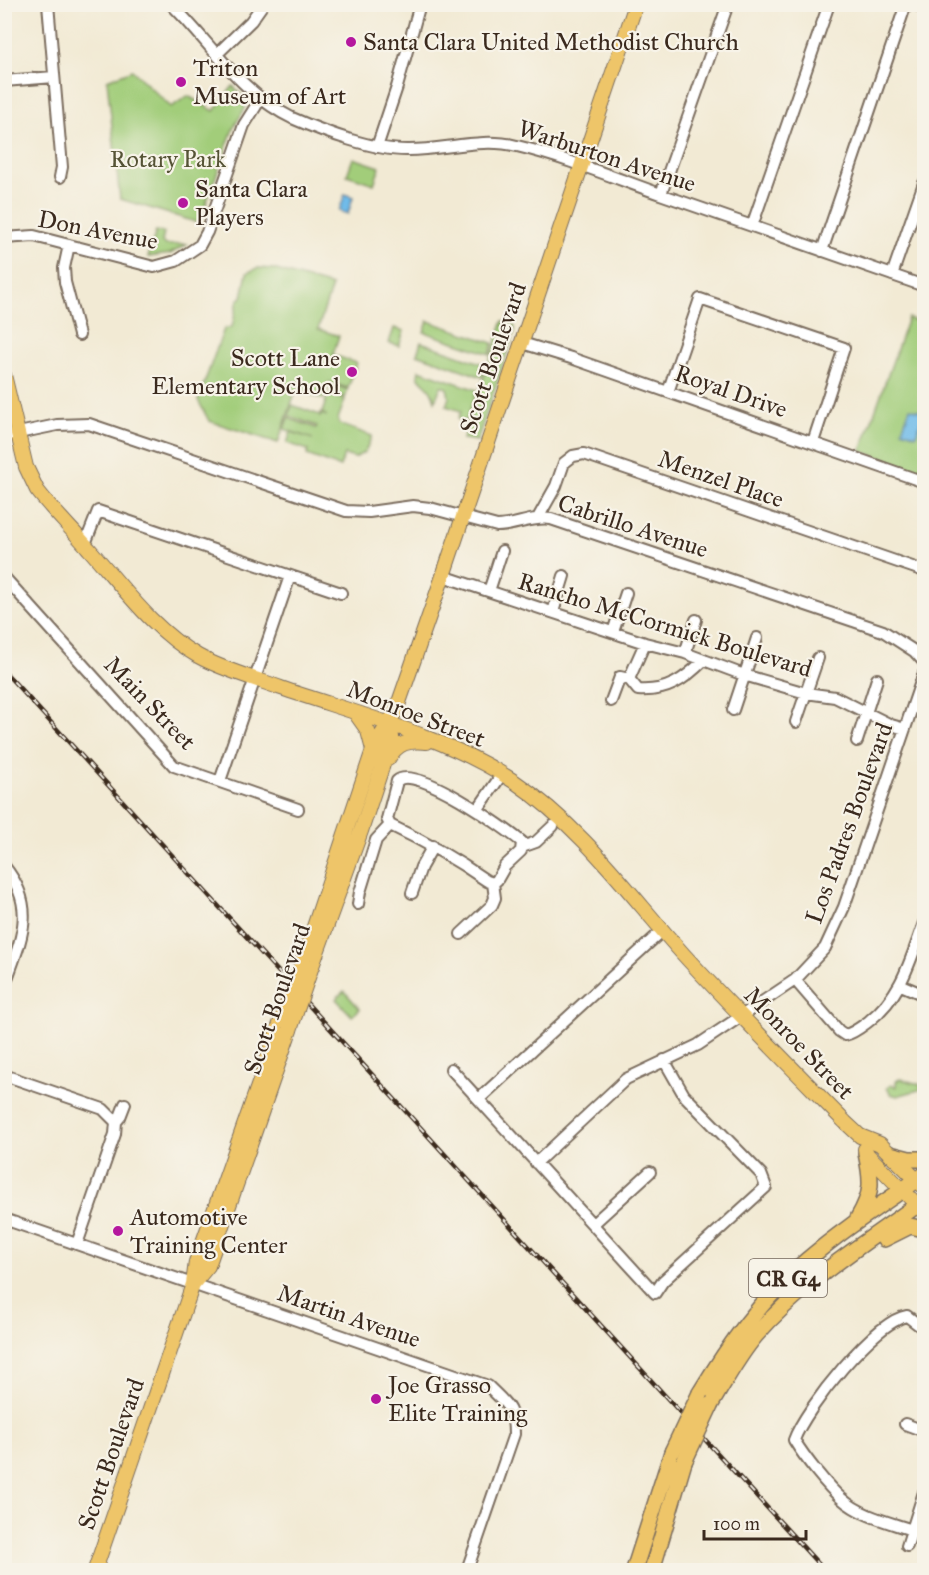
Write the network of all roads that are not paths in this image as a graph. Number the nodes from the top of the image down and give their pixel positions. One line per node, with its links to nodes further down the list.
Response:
1 (48, 4): 12 (street)
2 (171, 4): 11 (street, Warburton Avenue)
3 (263, 4): 11 (street)
4 (420, 4): 15 (street)
5 (636, 4): 16 (main road, Scott Boulevard)
6 (728, 4): 19 (street)
7 (829, 4): 20 (street)
8 (906, 4): 23 (street)
9 (915, 4): 10 (street)
10 (924, 8)
11 (217, 54): 14 (street, Warburton Avenue)
12 (54, 77): 13 (street); 17 (street)
13 (4, 81)
14 (258, 98): 15 (street, Warburton Avenue); 22 (street, Don Avenue)
15 (377, 147): 16 (street, Warburton Avenue)
16 (581, 166): 19 (street, Warburton Avenue); 27 (main road, Scott Boulevard)
17 (60, 177)
18 (924, 183): 24 (street)
19 (661, 194): 20 (street, Warburton Avenue)
20 (752, 226): 23 (street, Warburton Avenue)
21 (4, 238): 22 (street, Don Avenue)
22 (69, 245): 26 (street)
23 (822, 250): 24 (street, Warburton Avenue)
24 (892, 275): 25 (street, Warburton Avenue)
25 (924, 286)
26 (79, 335)
27 (522, 344): 29 (street, Royal Drive); 33 (main road, Scott Boulevard)
28 (4, 375): 30 (main road, Monroe Street)
29 (668, 392): 31 (street, Royal Drive); 31 (street)
30 (11, 434): 33 (street, Cabrillo Avenue); 35 (main road, Monroe Street)
31 (813, 442): 32 (street, Royal Drive)
32 (924, 482)
33 (463, 517): 34 (street, Cabrillo Avenue); 39 (main road, Scott Boulevard)
34 (538, 518): 37 (street, Menzel Place); 53 (street, Cabrillo Avenue)
35 (85, 544): 38 (street); 56 (main road, Monroe Street)
36 (502, 551): 42 (street)
37 (924, 571)
38 (290, 576): 43 (street); 56 (street)
39 (443, 576): 42 (street, Rancho McCormick Boulevard); 65 (main road, Scott Boulevard)
40 (564, 576): 45 (street)
41 (4, 577): 72 (street, Main Street)
42 (489, 591): 45 (street, Rancho McCormick Boulevard)
43 (341, 592)
44 (627, 593): 47 (street)
45 (553, 612): 47 (street, Rancho McCormick Boulevard)
46 (696, 620): 50 (street)
47 (613, 632): 49 (street, Rancho McCormick Boulevard)
48 (757, 638): 55 (street)
49 (645, 643): 50 (street, Rancho McCormick Boulevard); 57 (street)
50 (685, 653): 52 (street, Rancho McCormick Boulevard)
51 (818, 658): 59 (street)
52 (704, 660): 55 (street, Rancho McCormick Boulevard); 57 (street)
53 (924, 662)
54 (924, 673): 66 (street, Los Padres Boulevard)
55 (744, 675): 59 (street, Rancho McCormick Boulevard); 61 (street)
56 (255, 679): 63 (main road, Monroe Street); 72 (street)
57 (628, 679): 60 (street)
58 (877, 679): 62 (street)
59 (806, 693): 62 (street, Rancho McCormick Boulevard); 64 (street)
60 (611, 701)
61 (733, 710)
62 (866, 713): 66 (street, Rancho McCormick Boulevard); 67 (street)
63 (356, 714): 65 (main road, Monroe Street); 69 (main road)
64 (796, 722)
65 (389, 724): 68 (main road, Monroe Street); 69 (main road, Scott Boulevard); 70 (main road, Scott Boulevard)
66 (905, 729): 87 (street, Los Padres Boulevard)
67 (856, 741)
68 (444, 745): 70 (main road); 71 (main road, Monroe Street)
69 (373, 750): 86 (main road, Scott Boulevard)
70 (380, 774): 86 (main road, Scott Boulevard)
71 (502, 774): 74 (street); 84 (main road, Monroe Street)
72 (220, 781): 73 (street, Main Street)
73 (298, 809)
74 (478, 810): 75 (street); 78 (street)
75 (390, 825): 77 (street); 82 (street)
76 (553, 826): 78 (street)
77 (433, 846): 80 (street); 81 (street)
78 (522, 847): 80 (street)
79 (4, 866): 89 (street)
80 (493, 883): 85 (street)
81 (412, 893)
82 (358, 904)
83 (924, 924): 88 (street)
84 (663, 930): 91 (main road, Monroe Street); 95 (street)
85 (461, 934)
86 (308, 961): 113 (main road, Scott Boulevard, bridge)
87 (795, 980): 88 (street); 91 (street, Los Padres Boulevard)
88 (901, 985): 90 (street)
89 (4, 987)
90 (924, 995)
91 (741, 1016): 92 (street, Los Padres Boulevard); 98 (main road, Monroe Street)
92 (664, 1060): 102 (street, Los Padres Boulevard); 109 (street)
93 (452, 1069): 95 (street)
94 (4, 1075): 97 (street)
95 (479, 1099): 102 (street)
96 (125, 1104): 97 (street)
97 (116, 1122): 111 (street)
98 (860, 1136): 99 (main road, Monroe Street); 100 (main road, Monroe Street)
99 (866, 1153): 105 (main road, Monroe Street); 108 (highway)
100 (890, 1154): 101 (highway); 104 (main road, Monroe Street)
101 (924, 1159)
102 (536, 1163): 109 (street)
103 (650, 1172): 109 (street)
104 (922, 1181): 105 (highway, CR G4)
105 (904, 1189): 106 (main road, Monroe Street); 108 (highway, CR G4)
106 (922, 1205): 112 (highway, CR G4)
107 (4, 1219): 111 (street, Martin Avenue)
108 (855, 1222): 115 (highway, CR G4)
109 (593, 1224)
110 (924, 1228): 112 (highway)
111 (77, 1244): 113 (street, Martin Avenue)
112 (836, 1264): 115 (highway, CR G4)
113 (193, 1284): 121 (main road, Scott Boulevard); 122 (street, Martin Avenue)
114 (924, 1329): 119 (street)
115 (706, 1399): 123 (highway, CR G4, bridge); 124 (highway, CR G4, bridge)
116 (905, 1424): 117 (street)
117 (924, 1431)
118 (924, 1492): 119 (street)
119 (912, 1530): 120 (street)
120 (907, 1546)
121 (95, 1570)
122 (467, 1570)
123 (634, 1570)
124 (652, 1570)

